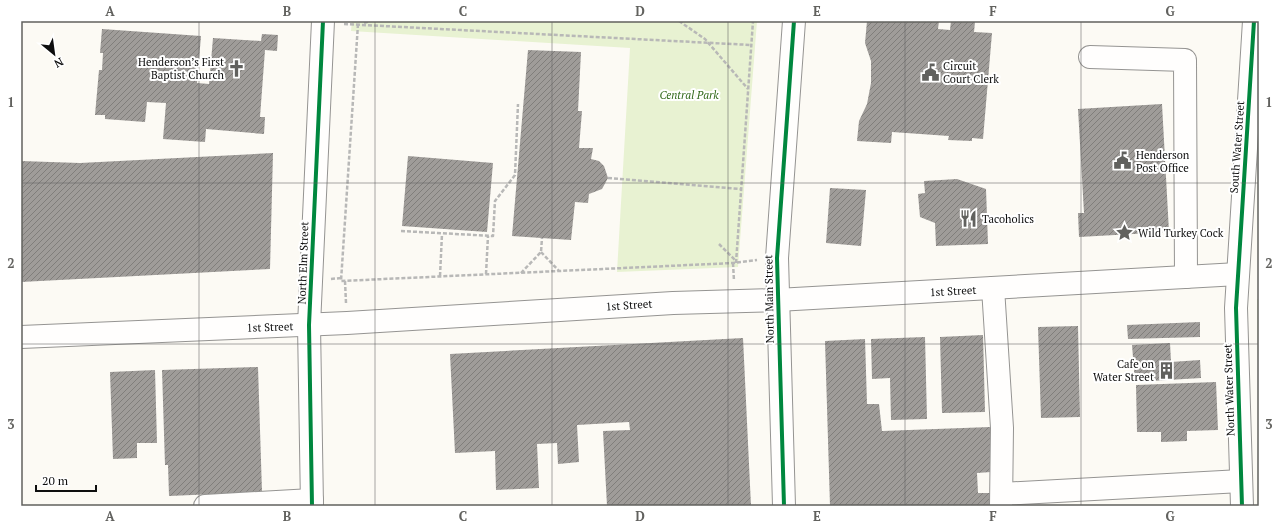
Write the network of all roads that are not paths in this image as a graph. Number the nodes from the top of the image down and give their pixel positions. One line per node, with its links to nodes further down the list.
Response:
1 (323, 21): 9 (street, North Elm Street)
2 (794, 21): 8 (street, North Main Street)
3 (1254, 21): 5 (street, South Water Street)
4 (1090, 57): 6 (street)
5 (1238, 274): 6 (street, 1st Street); 11 (street, North Water Street)
6 (1186, 277): 7 (street, 1st Street)
7 (994, 288): 8 (street, 1st Street); 12 (street)
8 (777, 300): 9 (street, 1st Street); 15 (street, North Main Street)
9 (309, 325): 10 (street, 1st Street); 13 (street, North Elm Street)
10 (21, 337)
11 (1241, 481): 12 (street); 16 (street, North Water Street)
12 (1002, 500)
13 (312, 503): 14 (street)
14 (205, 506)
15 (784, 506)
16 (1242, 506)

